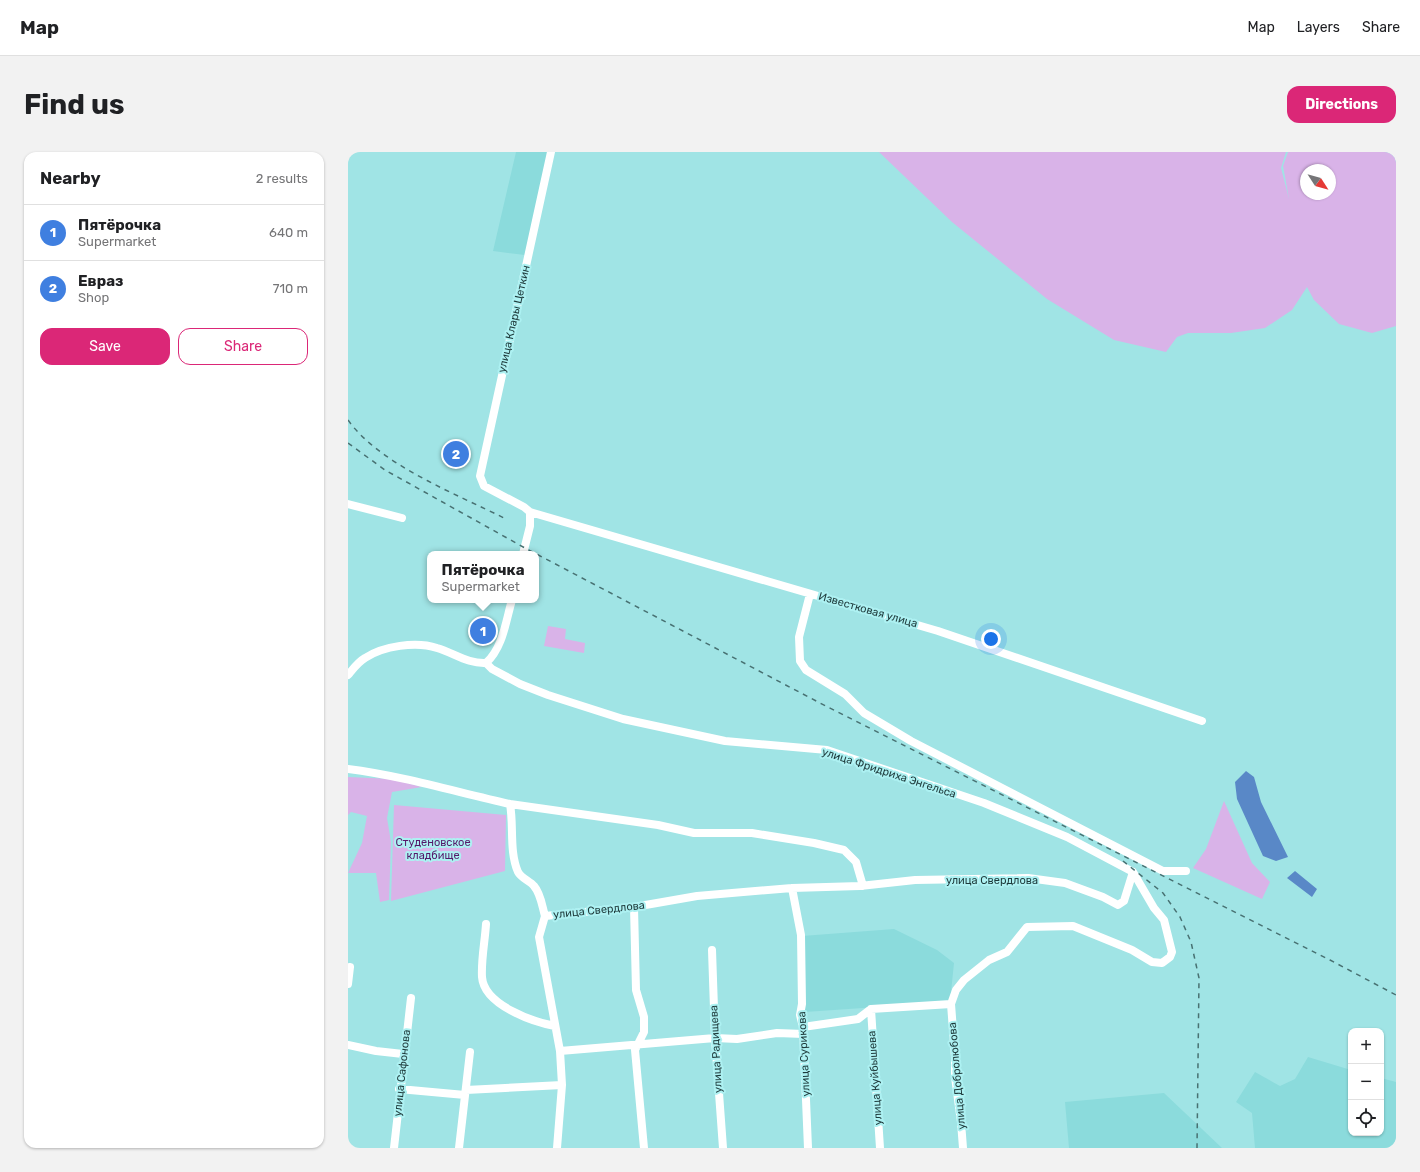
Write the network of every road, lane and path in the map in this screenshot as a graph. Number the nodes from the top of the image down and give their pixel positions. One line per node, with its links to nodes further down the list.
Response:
1 (551, 152): 3 (street, улица Клары Цеткин)
2 (348, 504): 4 (street)
3 (530, 512): 5 (street); 6 (street, Известковая улица)
4 (402, 518)
5 (524, 551)
6 (810, 594): 10 (street, Известковая улица); 13 (street)
7 (511, 603): 8 (street)
8 (486, 663): 9 (street, улица Фридриха Энгельса); 14 (street, улица Фридриха Энгельса)
9 (348, 675)
10 (1202, 721)
11 (348, 769): 12 (street)
12 (510, 804): 15 (street); 18 (street)
13 (1186, 870)
14 (1133, 872): 15 (street, улица Свердлова); 24 (street)
15 (862, 886): 16 (street, улица Свердлова)
16 (792, 888): 17 (street, улица Свердлова); 27 (street, улица Сурикова)
17 (634, 907): 18 (street, улица Свердлова); 29 (street)
18 (545, 916): 26 (street, улица Свердлова)
19 (486, 924): 26 (street)
20 (712, 950): 28 (street, улица Радищева)
21 (350, 968): 22 (street)
22 (348, 984)
23 (411, 998): 33 (street, улица Сафонова)
24 (951, 1004): 25 (street); 44 (street, улица Добролюбова)
25 (871, 1009): 27 (street); 43 (street, улица Куйбышева)
26 (555, 1026): 31 (street, улица Свердлова)
27 (803, 1030): 28 (street); 42 (street, улица Сурикова)
28 (715, 1038): 29 (street); 41 (street, улица Радищева)
29 (638, 1044): 31 (street); 40 (street)
30 (348, 1045): 33 (street)
31 (560, 1051): 34 (street, улица Свердлова)
32 (470, 1052): 36 (street)
33 (403, 1054): 35 (street, улица Сафонова)
34 (562, 1085): 36 (street); 39 (street, улица Свердлова)
35 (400, 1089): 36 (street); 37 (street, улица Сафонова)
36 (466, 1092): 38 (street)
37 (394, 1148)
38 (459, 1148)
39 (557, 1148)
40 (644, 1148)
41 (722, 1148)
42 (808, 1148)
43 (880, 1148)
44 (963, 1148)

